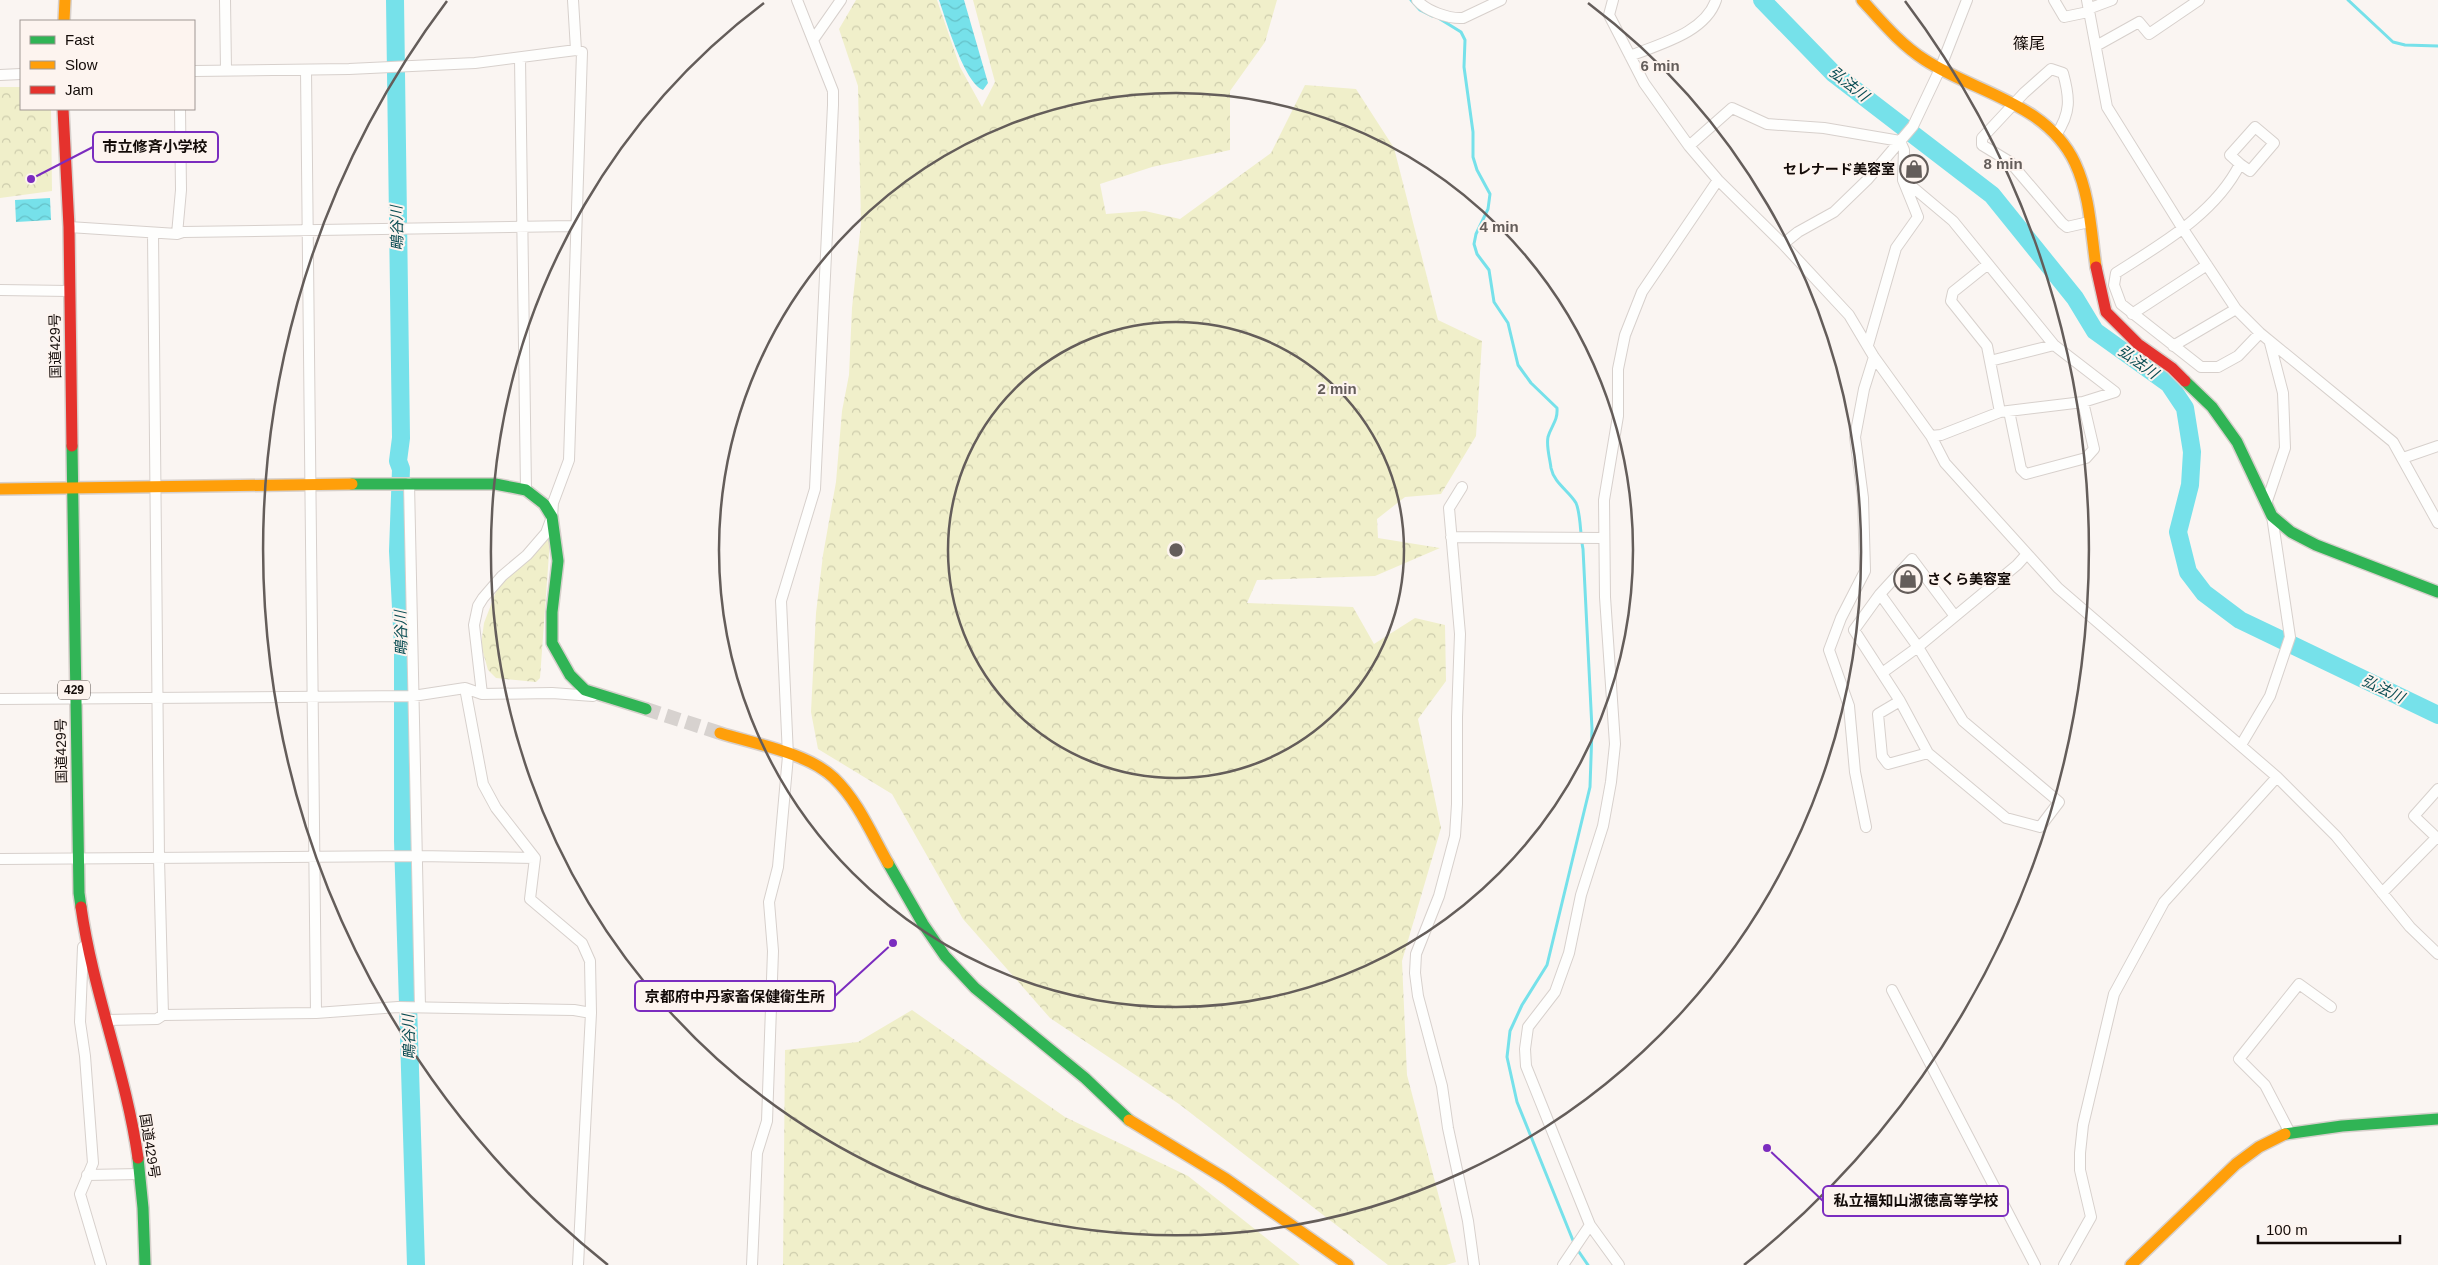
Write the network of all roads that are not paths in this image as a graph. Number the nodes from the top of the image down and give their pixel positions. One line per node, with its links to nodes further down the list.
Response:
1 (65, 0): 18 (main road)
2 (225, 0): 25 (street)
3 (573, 0): 21 (street)
4 (797, 0): 19 (street)
5 (841, 0): 19 (street)
6 (1417, 0): 7 (street)
7 (1501, 0)
8 (1603, 0): 17 (street)
9 (1613, 0): 17 (street)
10 (1716, 0): 22 (street)
11 (1862, 0): 24 (main road)
12 (1967, 0): 24 (street)
13 (2054, 0): 16 (street)
14 (2112, 0): 16 (street)
15 (2199, 0): 20 (street)
16 (2088, 7): 20 (street)
17 (1609, 15): 22 (street)
18 (64, 20)
19 (813, 40): 98 (street)
20 (2096, 46): 43 (street)
21 (576, 50): 23 (street); 41 (street)
22 (1630, 56): 35 (street)
23 (520, 58): 26 (street); 40 (street)
24 (1940, 69): 30 (main road); 34 (street)
25 (226, 70): 26 (street); 27 (street)
26 (306, 70): 44 (street)
27 (195, 71)
28 (0, 74): 29 (street)
29 (20, 74)
30 (2014, 104): 33 (main road); 33 (street); 39 (street)
31 (63, 110): 42 (main road, 国道429号 / 429)
32 (180, 110): 46 (street)
33 (2056, 134): 39 (main road)
34 (1902, 139): 35 (street); 37 (street); 47 (street)
35 (1689, 146): 38 (street)
36 (2240, 164): 43 (street)
37 (1903, 179): 48 (street); 56 (street)
38 (1718, 180): 47 (street); 78 (street)
39 (2089, 222): 73 (main road)
40 (522, 226): 41 (street); 44 (street); 72 (street)
41 (575, 226): 75 (street)
42 (69, 227): 45 (street); 51 (main road, 国道429号 / 429)
43 (2182, 229): 49 (street); 53 (street)
44 (308, 230): 46 (street); 68 (street)
45 (153, 234): 46 (street); 67 (street)
46 (177, 234)
47 (1784, 244): 56 (street)
48 (1988, 264): 57 (street); 60 (street)
49 (2207, 265): 52 (street); 53 (street)
50 (0, 290): 51 (street)
51 (69, 291): 69 (main road, 国道429号 / 429)
52 (2236, 309): 54 (street); 58 (street)
53 (2132, 314): 58 (street)
54 (2260, 333): 55 (street); 58 (street)
55 (2270, 343): 65 (street); 73 (street)
56 (1868, 345): 59 (street)
57 (2054, 346): 60 (street); 61 (street)
58 (2173, 346)
59 (1874, 358): 63 (street); 101 (street)
60 (1990, 361): 62 (street)
61 (2083, 402): 62 (street); 62 (street)
62 (2005, 412): 63 (street)
63 (1931, 436): 79 (street)
64 (2438, 446): 65 (street)
65 (2403, 458): 76 (street)
66 (409, 483): 68 (main road); 72 (main road); 88 (street)
67 (155, 485): 68 (main road); 69 (main road); 89 (street)
68 (310, 486): 87 (street)
69 (72, 487): 71 (main road); 91 (main road, 国道429号 / 429)
70 (1462, 487): 77 (street)
71 (0, 489)
72 (526, 490): 75 (main road)
73 (2266, 504): 74 (main road)
74 (2272, 516): 80 (main road); 96 (street)
75 (552, 517): 86 (street); 90 (main road)
76 (2438, 523)
77 (1451, 537): 78 (street); 129 (street)
78 (1604, 538): 123 (street)
79 (2026, 555): 82 (street); 96 (street)
80 (2438, 592)
81 (1880, 594): 82 (street); 83 (street); 84 (street)
82 (1954, 615): 83 (street)
83 (1918, 647): 84 (street); 97 (street)
84 (1882, 673): 93 (street)
85 (465, 688): 86 (street); 88 (street); 106 (street)
86 (482, 694): 90 (street)
87 (312, 696): 88 (street); 89 (street); 104 (street)
88 (413, 696): 103 (street)
89 (159, 697): 91 (street); 105 (street)
90 (605, 697): 94 (main road)
91 (74, 698): 92 (street); 108 (main road, 国道429号 / 429)
92 (0, 699)
93 (1900, 701): 97 (street); 97 (street)
94 (646, 709)
95 (720, 733): 98 (main road)
96 (2241, 745): 99 (street)
97 (1928, 753)
98 (788, 756): 127 (street); 128 (main road)
99 (2277, 777): 109 (street); 133 (street)
100 (2438, 789): 102 (street)
101 (1866, 827)
102 (2437, 839): 109 (street)
103 (417, 856): 104 (street); 106 (street); 113 (street)
104 (315, 857): 105 (street); 115 (street)
105 (160, 858): 108 (street); 117 (street)
106 (536, 858): 116 (street)
107 (0, 859): 108 (street)
108 (77, 860): 110 (main road, 国道429号 / 429)
109 (2382, 894): 111 (street)
110 (84, 936): 118 (main road, 国道429号 / 429); 122 (street)
111 (2438, 954)
112 (1892, 990): 132 (street)
113 (420, 1007): 115 (street); 116 (street)
114 (2331, 1007): 120 (street)
115 (316, 1013): 117 (street)
116 (591, 1013): 126 (street)
117 (163, 1015): 118 (street)
118 (106, 1020): 121 (main road, 国道429号 / 429)
119 (2438, 1119): 120 (main road)
120 (2290, 1133): 134 (main road)
121 (140, 1174): 122 (street); 125 (main road, 国道429号 / 429)
122 (88, 1175): 124 (street)
123 (1590, 1225): 130 (street); 131 (street)
124 (101, 1265)
125 (145, 1265)
126 (578, 1265)
127 (752, 1265)
128 (1348, 1265)
129 (1474, 1265)
130 (1563, 1265)
131 (1619, 1265)
132 (2035, 1265)
133 (2064, 1265)
134 (2131, 1265)

